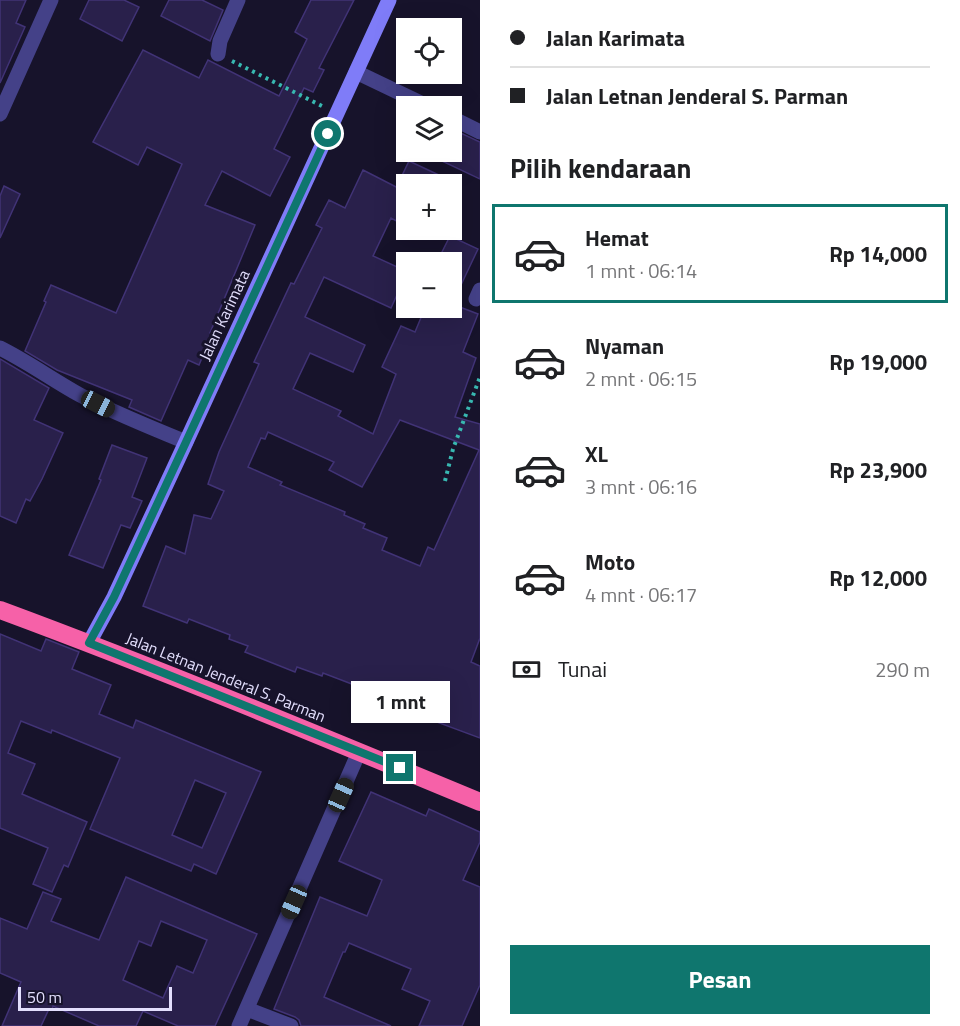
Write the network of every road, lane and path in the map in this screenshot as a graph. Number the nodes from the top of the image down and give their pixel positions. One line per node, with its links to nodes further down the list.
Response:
1 (51, 0): 8 (street)
2 (238, 0): 4 (street)
3 (389, 0): 5 (main road, Jalan Karimata)
4 (218, 54): 7 (path)
5 (356, 72): 6 (street); 7 (main road, Jalan Karimata)
6 (406, 96)
7 (337, 113): 13 (main road, Jalan Karimata)
8 (0, 114)
9 (462, 123): 10 (street)
10 (480, 132)
11 (0, 348): 13 (street)
12 (480, 377): 14 (path)
13 (186, 442): 16 (main road, Jalan Karimata)
14 (445, 481)
15 (0, 610): 16 (highway, Jalan Letnan Jenderal S. Parman)
16 (89, 643): 17 (highway, Jalan Letnan Jenderal S. Parman)
17 (359, 752): 18 (highway, Jalan Letnan Jenderal S. Parman); 19 (street)
18 (480, 802)
19 (247, 1009): 20 (street); 21 (street)
20 (239, 1026)
21 (291, 1026)

